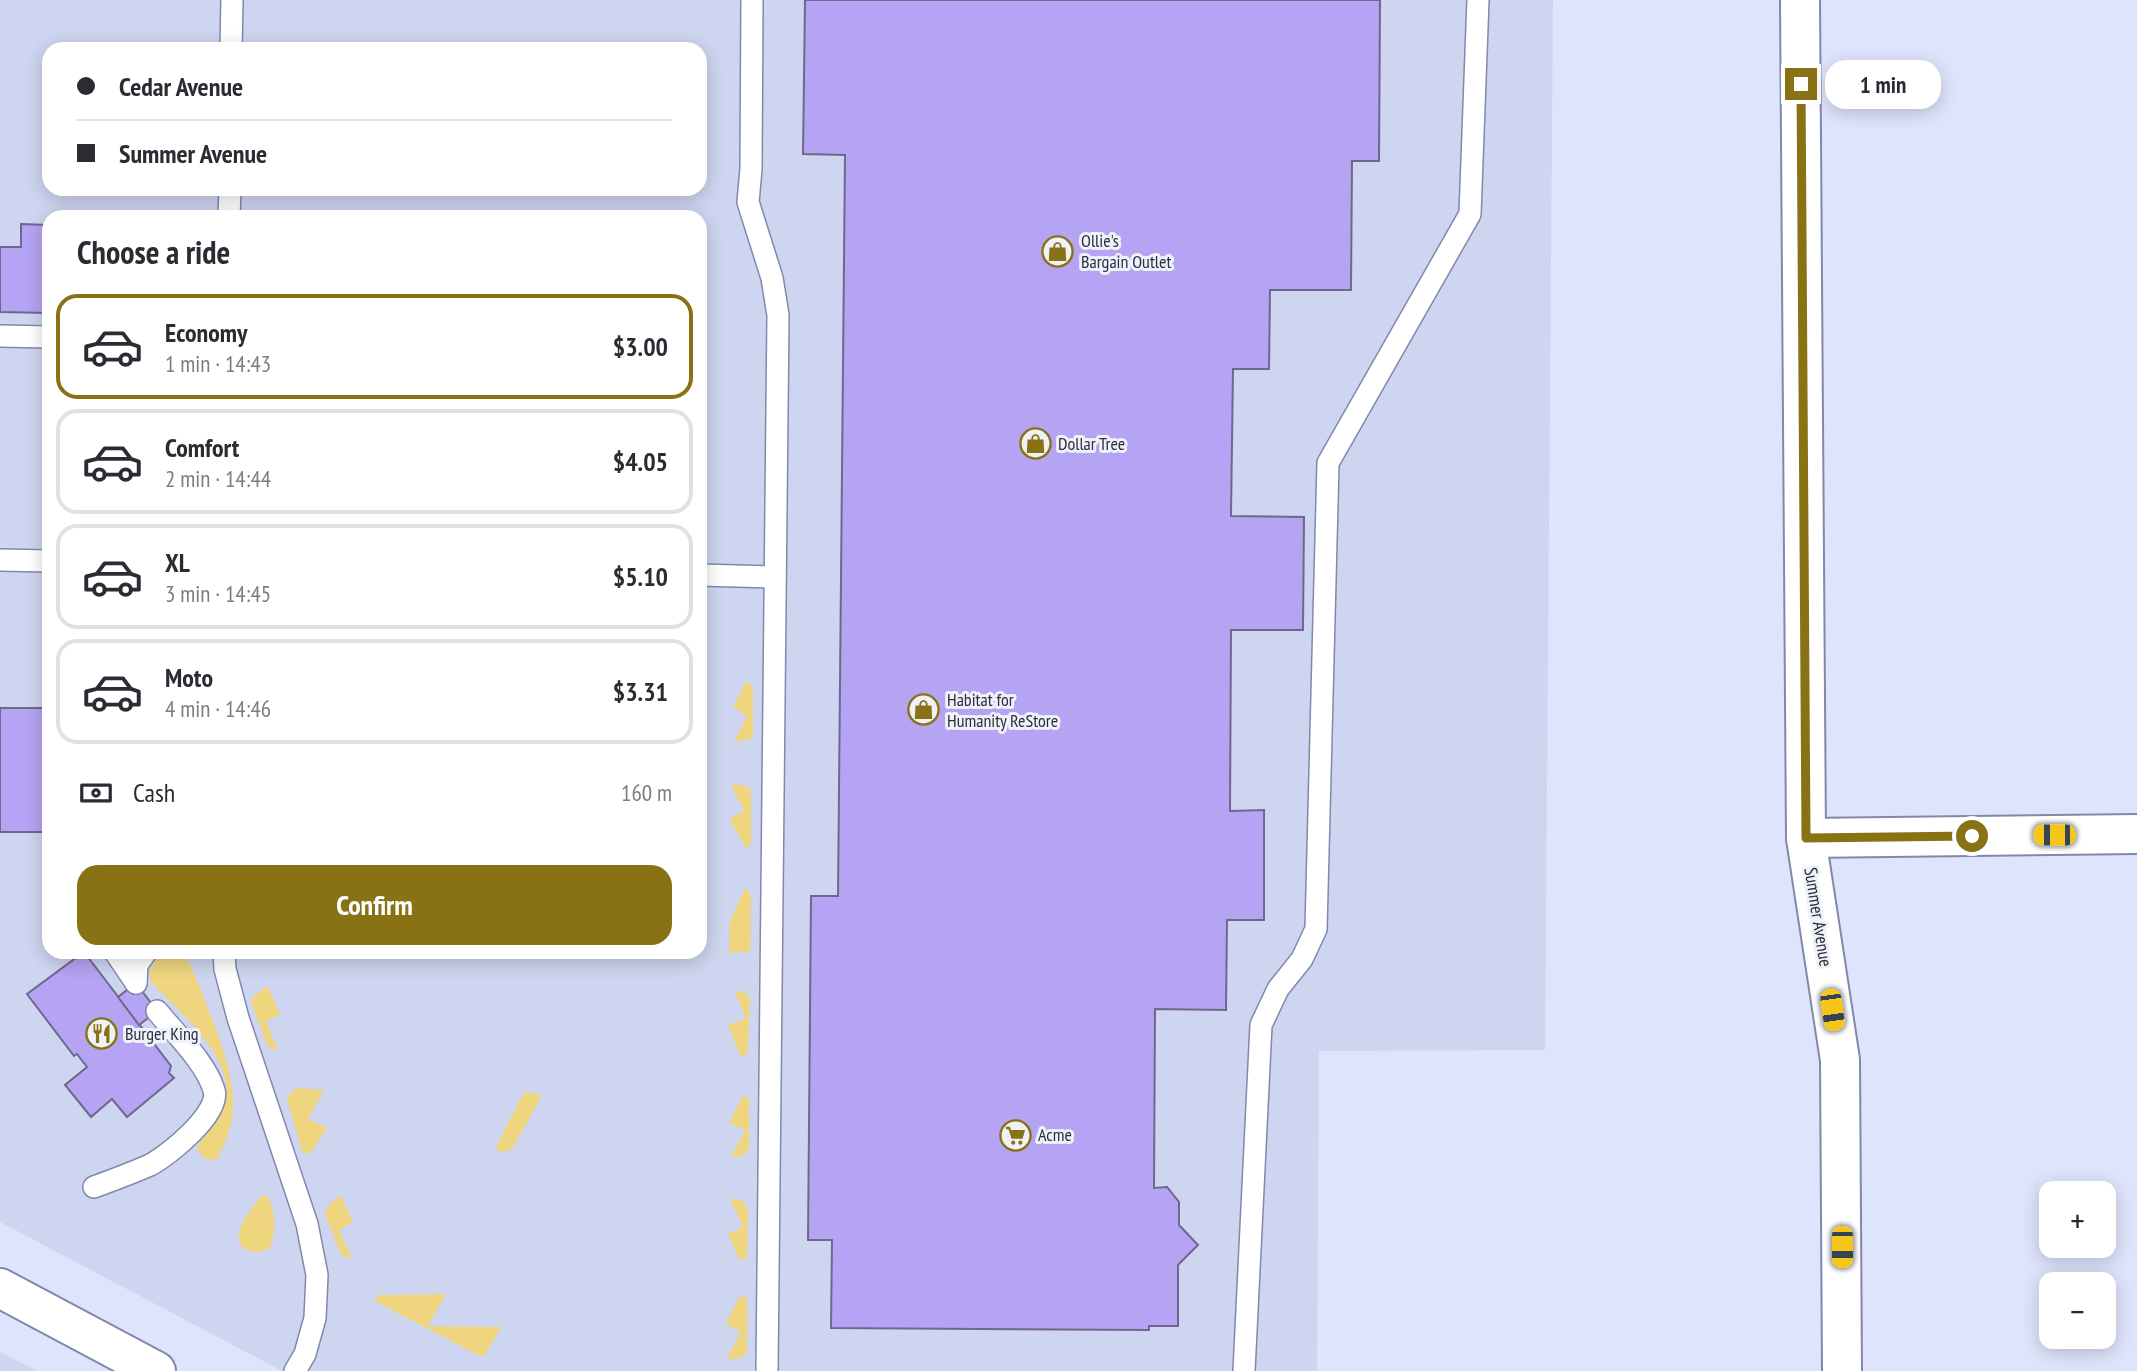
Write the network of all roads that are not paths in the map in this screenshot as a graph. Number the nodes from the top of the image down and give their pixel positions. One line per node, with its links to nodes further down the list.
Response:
1 (232, 0): 5 (lane)
2 (752, 0): 11 (lane)
3 (1478, 0): 23 (lane)
4 (1800, 0): 13 (street, Summer Avenue)
5 (231, 42)
6 (0, 336): 7 (lane)
7 (42, 337)
8 (0, 560): 9 (lane)
9 (42, 561)
10 (707, 575): 11 (lane)
11 (775, 577): 22 (lane)
12 (2137, 834): 13 (street)
13 (1806, 838): 24 (street, Summer Avenue)
14 (120, 959): 15 (lane)
15 (141, 959)
16 (224, 959): 21 (lane)
17 (157, 1011): 18 (lane)
18 (94, 1187)
19 (0, 1288): 20 (street)
20 (156, 1371)
21 (295, 1371)
22 (767, 1371)
23 (1244, 1371)
24 (1842, 1371)

